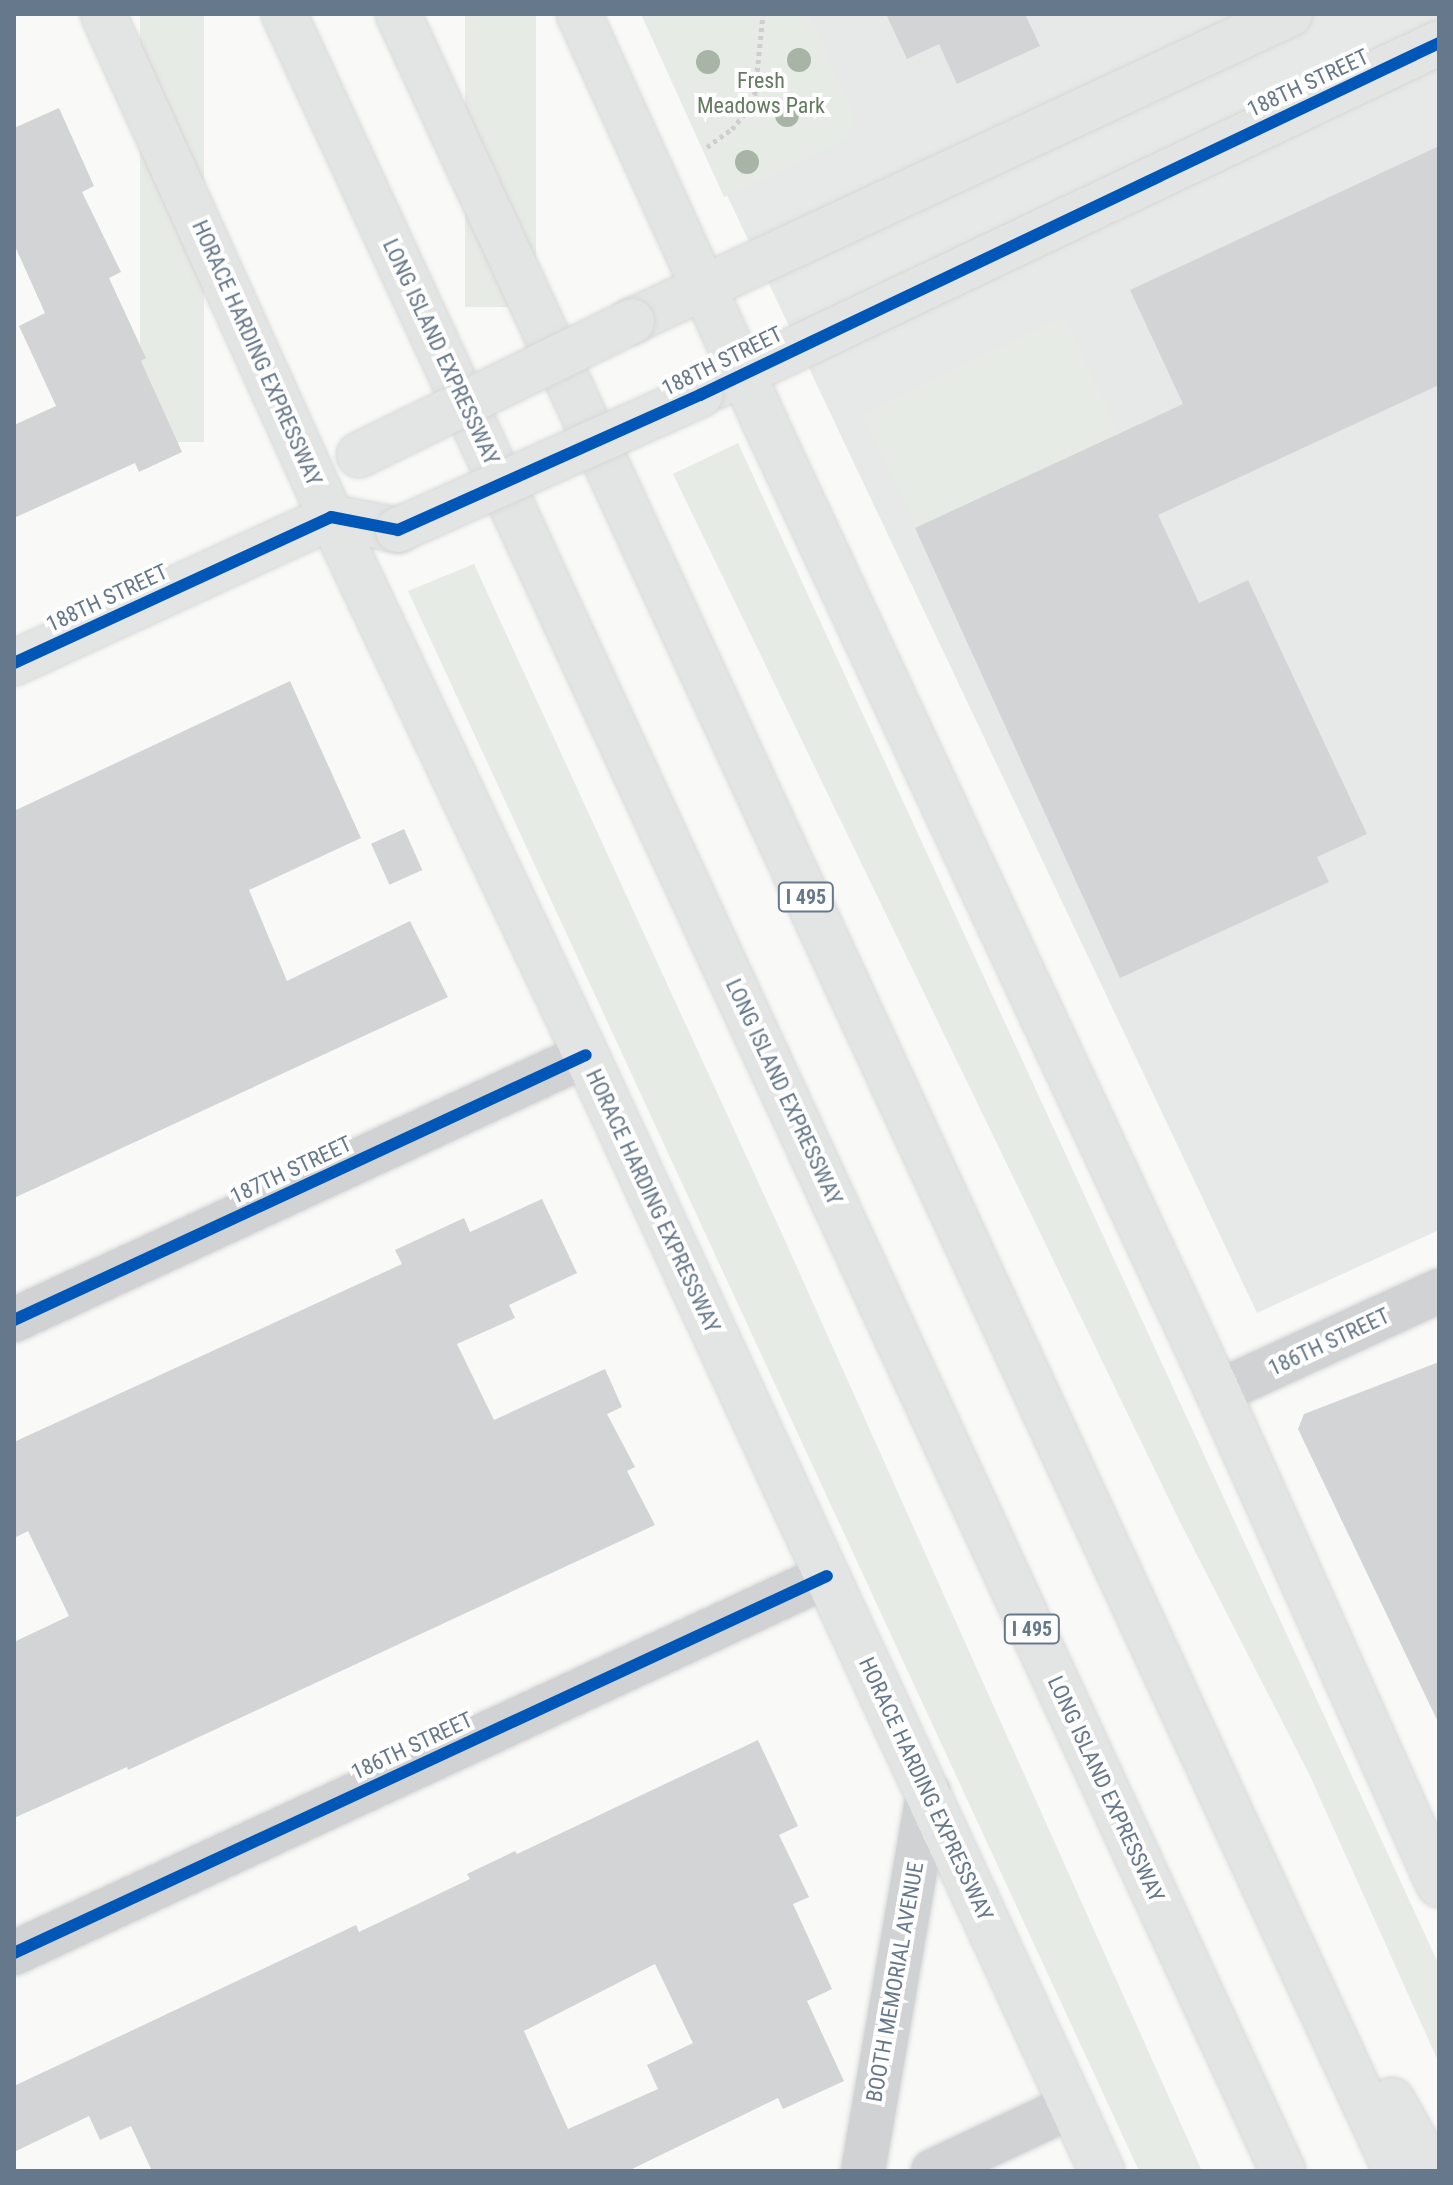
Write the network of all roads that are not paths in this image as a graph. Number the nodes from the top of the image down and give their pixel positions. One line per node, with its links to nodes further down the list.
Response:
1 (103, 14): 9 (main road, HORACE HARDING EXPRESSWAY)
2 (284, 14): 18 (main road, LONG ISLAND EXPRESSWAY / I 495)
3 (398, 14): 16 (main road, I 495)
4 (579, 14): 7 (main road)
5 (1290, 14): 7 (main road)
6 (1439, 43): 8 (main road, 188TH STREET)
7 (703, 286): 8 (main road); 9 (main road, bridge)
8 (742, 373): 9 (main road, 188TH STREET, bridge); 14 (main road)
9 (331, 517): 10 (main road, 188TH STREET); 11 (main road, HORACE HARDING EXPRESSWAY)
10 (14, 663)
11 (586, 1055): 13 (street, 187TH STREET); 15 (main road, HORACE HARDING EXPRESSWAY)
12 (1439, 1291): 14 (street, 186TH STREET)
13 (14, 1320)
14 (1218, 1392): 19 (main road)
15 (827, 1576): 17 (main road, HORACE HARDING EXPRESSWAY); 20 (street, 186TH STREET)
16 (1215, 1780): 27 (main road, I 495); 28 (main road)
17 (928, 1793): 21 (main road, HORACE HARDING EXPRESSWAY); 22 (street, BOOTH MEMORIAL AVENUE)
18 (1146, 1876): 25 (main road); 26 (main road, LONG ISLAND EXPRESSWAY / I 495)
19 (1439, 1885)
20 (14, 1953)
21 (1072, 2106): 23 (street); 24 (main road, HORACE HARDING EXPRESSWAY)
22 (863, 2171)
23 (933, 2171)
24 (1102, 2171)
25 (1255, 2171)
26 (1283, 2171)
27 (1396, 2171)
28 (1432, 2171)

